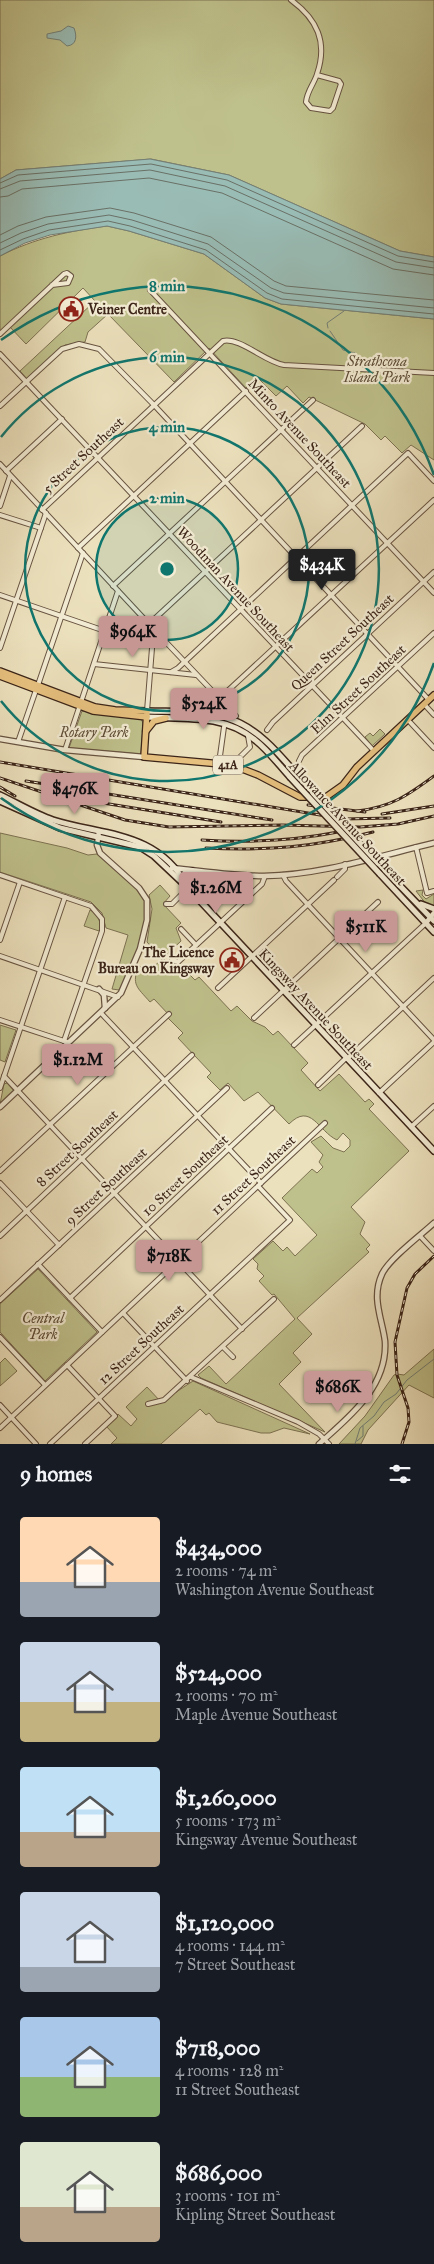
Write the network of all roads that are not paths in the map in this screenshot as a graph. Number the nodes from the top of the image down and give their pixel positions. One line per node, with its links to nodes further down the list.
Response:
1 (291, 0): 2 (street)
2 (317, 75): 2 (street)
3 (52, 285): 3 (street); 5 (street)
4 (150, 290): 6 (street, Minto Avenue Southeast)
5 (0, 334)
6 (209, 352): 8 (street, 5 Street Southeast); 10 (street, Minto Avenue Southeast); 12 (street, 5 Street Southeast)
7 (0, 354): 9 (street, Woodman Avenue Southeast)
8 (434, 373)
9 (26, 382): 12 (street); 13 (street); 14 (street, Woodman Avenue Southeast)
10 (246, 392): 16 (street, Minto Avenue Southeast); 17 (street)
11 (312, 400): 16 (street)
12 (154, 404): 17 (street); 18 (street, 5 Street Southeast)
13 (0, 406)
14 (62, 419): 18 (street, Woodman Avenue Southeast); 21 (street)
15 (362, 426): 20 (street)
16 (281, 429): 20 (street, Minto Avenue Southeast); 23 (street)
17 (190, 443): 23 (street); 25 (street)
18 (98, 457): 25 (street, Woodman Avenue Southeast); 29 (street, 5 Street Southeast)
19 (0, 464): 21 (street)
20 (317, 468): 27 (street, Minto Avenue Southeast); 32 (street)
21 (6, 471): 22 (street)
22 (10, 476): 28 (street); 29 (street)
23 (225, 481): 32 (street); 36 (street)
24 (434, 481): 27 (street)
25 (134, 496): 36 (street, Woodman Avenue Southeast); 38 (street)
26 (434, 500): 37 (street)
27 (352, 505): 37 (street, Minto Avenue Southeast); 40 (street)
28 (0, 506)
29 (42, 510): 30 (street)
30 (46, 514): 33 (street, 5 Street Southeast); 34 (street)
31 (0, 515): 35 (street)
32 (261, 519): 40 (street); 41 (street)
33 (43, 521): 34 (street); 35 (street, 5 Street Southeast)
34 (55, 524): 38 (street)
35 (41, 528): 49 (street, 5 Street Southeast)
36 (170, 534): 41 (street, Woodman Avenue Southeast); 44 (street)
37 (388, 543): 43 (street, Minto Avenue Southeast); 48 (street)
38 (78, 548): 39 (street)
39 (83, 553): 44 (street); 51 (street)
40 (296, 558): 48 (street); 50 (street)
41 (205, 571): 50 (street, Woodman Avenue Southeast); 54 (street)
42 (434, 572): 43 (street, Queen Street Southeast)
43 (424, 582): 46 (street, Minto Avenue Southeast); 57 (street, Queen Street Southeast)
44 (113, 586): 45 (street)
45 (118, 591): 52 (street); 54 (street)
46 (434, 593)
47 (0, 595): 49 (street)
48 (332, 595): 57 (street); 59 (street)
49 (16, 601): 51 (street); 60 (street, 5 Street Southeast)
50 (241, 610): 59 (street, Woodman Avenue Southeast); 61 (street)
51 (61, 616): 55 (street); 70 (street)
52 (108, 621): 53 (street); 55 (street)
53 (136, 624)
54 (148, 624): 64 (street)
55 (105, 631): 62 (street)
56 (434, 633): 63 (street, Elm Street Southeast)
57 (368, 634): 63 (street); 69 (street, Queen Street Southeast)
58 (162, 638): 61 (street)
59 (276, 647): 69 (street, Woodman Avenue Southeast); 71 (street)
60 (0, 648)
61 (184, 662): 66 (street); 67 (street)
62 (94, 664): 64 (street); 73 (street)
63 (398, 667): 72 (street); 78 (street, Elm Street Southeast)
64 (150, 669): 66 (street); 74 (street)
65 (0, 671): 70 (main road)
66 (172, 672): 67 (street)
67 (196, 675): 71 (street)
68 (0, 676): 70 (main road)
69 (312, 686): 78 (street, Woodman Avenue Southeast); 81 (street, Queen Street Southeast)
70 (37, 687): 73 (main road); 85 (street)
71 (220, 698): 76 (street)
72 (429, 699): 75 (street); 79 (main road, 41A)
73 (80, 705): 74 (main road); 87 (street)
74 (147, 714): 77 (main road, Allowance Avenue Southeast); 83 (main road); 110 (main road, Allowance Avenue Southeast, bridge)
75 (434, 715)
76 (236, 716)
77 (166, 718): 82 (main road, Allowance Avenue Southeast); 83 (main road)
78 (343, 719): 88 (street, Woodman Avenue Southeast); 90 (street, Elm Street Southeast)
79 (408, 720): 86 (street); 88 (main road, 41A)
80 (224, 727): 91 (street)
81 (267, 730)
82 (245, 732): 92 (street); 117 (main road, Allowance Avenue Southeast, bridge)
83 (145, 733): 89 (main road)
84 (0, 739): 85 (street)
85 (18, 742): 87 (street)
86 (434, 748)
87 (65, 750): 89 (street)
88 (374, 752): 92 (main road, 41A)
89 (144, 757): 91 (main road, 41A)
90 (299, 761)
91 (219, 763): 92 (main road, 41A)
92 (232, 765)
93 (0, 795): 95 (main road)
94 (0, 801): 95 (main road)
95 (99, 833): 99 (main road, Kingsway Avenue Southeast); 100 (main road, Kingsway Avenue Southeast); 133 (street)
96 (434, 843): 97 (street)
97 (416, 847): 98 (street); 108 (street)
98 (345, 864): 103 (street); 113 (street)
99 (166, 867): 100 (street); 107 (main road, Kingsway Avenue Southeast)
100 (173, 868): 101 (street); 105 (main road, Kingsway Avenue Southeast)
101 (192, 871): 104 (street); 105 (main road)
102 (0, 875): 106 (street)
103 (283, 875): 104 (street); 113 (street)
104 (265, 876): 116 (street)
105 (183, 880): 107 (main road, Kingsway Avenue Southeast)
106 (20, 882): 109 (street); 121 (street)
107 (188, 888): 112 (street); 116 (main road, Kingsway Avenue Southeast)
108 (434, 891)
109 (65, 897): 126 (street); 129 (street)
110 (414, 899): 114 (main road); 115 (main road, Allowance Avenue Southeast)
111 (378, 902): 120 (street)
112 (166, 904)
113 (308, 904): 120 (street); 124 (street)
114 (434, 909)
115 (433, 918): 117 (street)
116 (220, 923): 122 (street); 124 (main road, Kingsway Avenue Southeast)
117 (426, 923): 119 (main road, Allowance Avenue Southeast); 127 (street)
118 (181, 929): 122 (street)
119 (434, 932)
120 (340, 939): 127 (street); 132 (street)
121 (0, 940)
122 (196, 945): 125 (street)
123 (0, 956): 126 (street)
124 (252, 956): 130 (street); 132 (main road, Kingsway Avenue Southeast)
125 (172, 960)
126 (40, 969): 129 (street); 140 (street)
127 (372, 973): 134 (street); 139 (street)
128 (434, 978): 134 (street)
129 (84, 984): 131 (street); 142 (street)
130 (218, 988)
131 (99, 989): 133 (street); 135 (street)
132 (284, 991): 137 (street); 139 (main road, Kingsway Avenue Southeast)
133 (118, 997): 135 (street)
134 (403, 1007): 141 (street); 146 (street)
135 (103, 1011): 142 (street); 144 (street)
136 (169, 1014): 144 (street)
137 (254, 1018)
138 (0, 1020): 140 (street)
139 (315, 1025): 143 (street); 146 (main road, Kingsway Avenue Southeast)
140 (20, 1027): 142 (street); 147 (street)
141 (434, 1041): 153 (street)
142 (67, 1042): 152 (street)
143 (294, 1045)
144 (133, 1047): 148 (street); 159 (street)
145 (192, 1055): 148 (street, 8 Street Southeast)
146 (347, 1059): 149 (street); 153 (main road, Kingsway Avenue Southeast)
147 (4, 1076): 150 (street); 152 (street)
148 (165, 1081): 157 (street); 163 (street, 8 Street Southeast)
149 (318, 1085)
150 (0, 1088)
151 (227, 1088): 157 (street, 9 Street Southeast)
152 (18, 1090): 155 (street); 159 (street)
153 (379, 1093): 160 (main road, Kingsway Avenue Southeast)
154 (434, 1106): 160 (street)
155 (0, 1108)
156 (272, 1108): 161 (street, 10 Street Southeast)
157 (197, 1116): 161 (street); 167 (street, 9 Street Southeast)
158 (325, 1123): 166 (street, 11 Street Southeast)
159 (50, 1124): 163 (street); 164 (street)
160 (411, 1127): 162 (main road, Kingsway Avenue Southeast)
161 (229, 1149): 166 (street); 170 (street, 10 Street Southeast)
162 (434, 1152)
163 (82, 1158): 167 (street); 168 (street, 8 Street Southeast)
164 (0, 1171)
165 (0, 1183): 168 (street)
166 (260, 1184): 175 (street, 11 Street Southeast); 177 (street, 12 Street Southeast)
167 (114, 1193): 170 (street); 173 (street, 9 Street Southeast)
168 (26, 1211): 171 (street, 8 Street Southeast); 173 (street)
169 (434, 1223): 172 (street)
170 (146, 1227): 175 (street); 179 (street, 10 Street Southeast)
171 (0, 1236)
172 (420, 1236): 174 (street); 193 (street)
173 (58, 1245): 176 (street, 9 Street Southeast)
174 (434, 1252)
175 (178, 1261): 177 (street); 181 (street, 11 Street Southeast)
176 (38, 1264): 178 (street, 9 Street Southeast); 179 (street)
177 (210, 1295): 182 (street); 185 (street, 12 Street Southeast)
178 (1, 1297)
179 (70, 1298): 183 (street)
180 (274, 1299): 182 (street)
181 (122, 1313): 183 (street, 11 Street Southeast); 185 (street)
182 (242, 1329): 186 (street)
183 (102, 1332): 188 (street, 11 Street Southeast)
184 (0, 1337): 192 (street)
185 (154, 1347): 190 (street); 194 (street, 12 Street Southeast)
186 (223, 1347): 187 (street); 189 (street)
187 (233, 1357)
188 (67, 1365): 192 (street, 11 Street Southeast); 194 (street)
189 (191, 1377): 190 (street); 199 (street)
190 (186, 1381): 195 (street)
191 (361, 1383): 193 (street)
192 (45, 1385): 197 (street, 11 Street Southeast)
193 (370, 1393): 199 (street)
194 (99, 1399): 201 (street, 12 Street Southeast); 202 (street)
195 (148, 1404)
196 (0, 1406): 197 (street)
197 (11, 1417): 198 (street, 11 Street Southeast); 200 (street)
198 (0, 1428)
199 (325, 1439): 203 (street); 204 (street)
200 (36, 1444)
201 (50, 1444)
202 (85, 1444)
203 (319, 1444)
204 (329, 1444)

